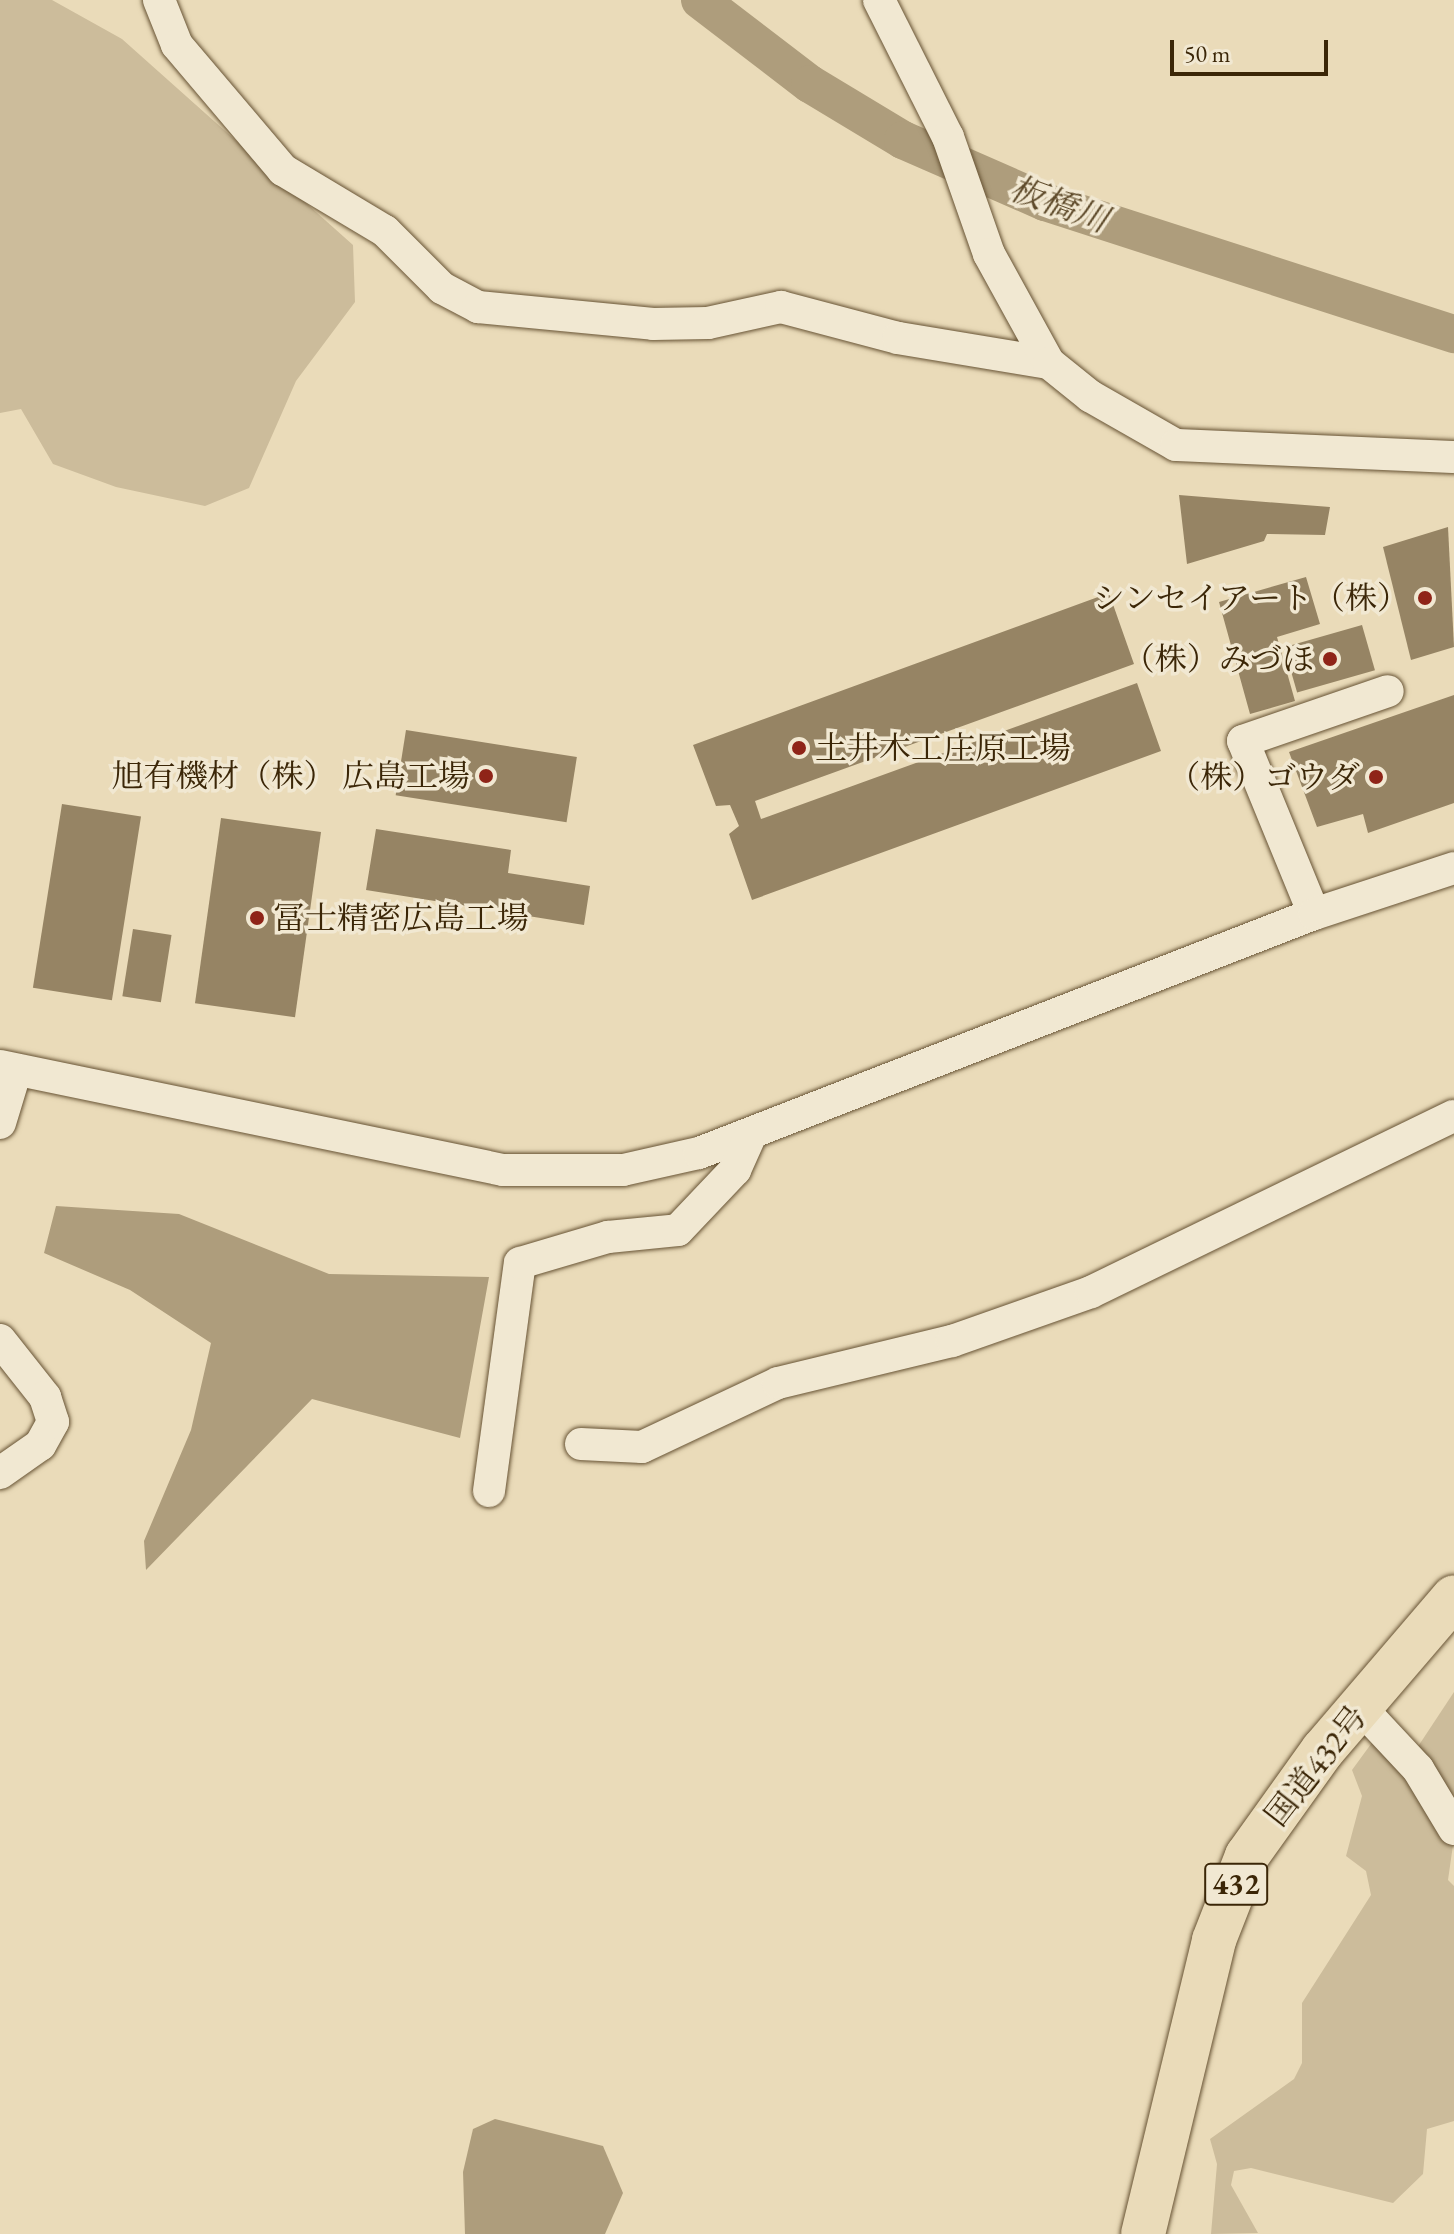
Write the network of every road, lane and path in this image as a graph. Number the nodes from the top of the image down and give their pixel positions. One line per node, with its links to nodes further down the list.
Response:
1 (159, 0): 3 (street)
2 (879, 0): 3 (street)
3 (1049, 363): 4 (street)
4 (1454, 457)
5 (1388, 691): 7 (street)
6 (1454, 868): 7 (street)
7 (1314, 914): 11 (street)
8 (8, 1068): 10 (street); 11 (street)
9 (1454, 1116): 13 (street)
10 (0, 1123)
11 (751, 1134): 15 (street)
12 (0, 1340): 14 (street)
13 (581, 1444)
14 (0, 1473)
15 (489, 1491)
16 (1454, 1597): 17 (highway, 国道432号 / 432)
17 (1360, 1707): 18 (street); 19 (highway, 国道432号 / 432)
18 (1454, 1829)
19 (1143, 2234)

